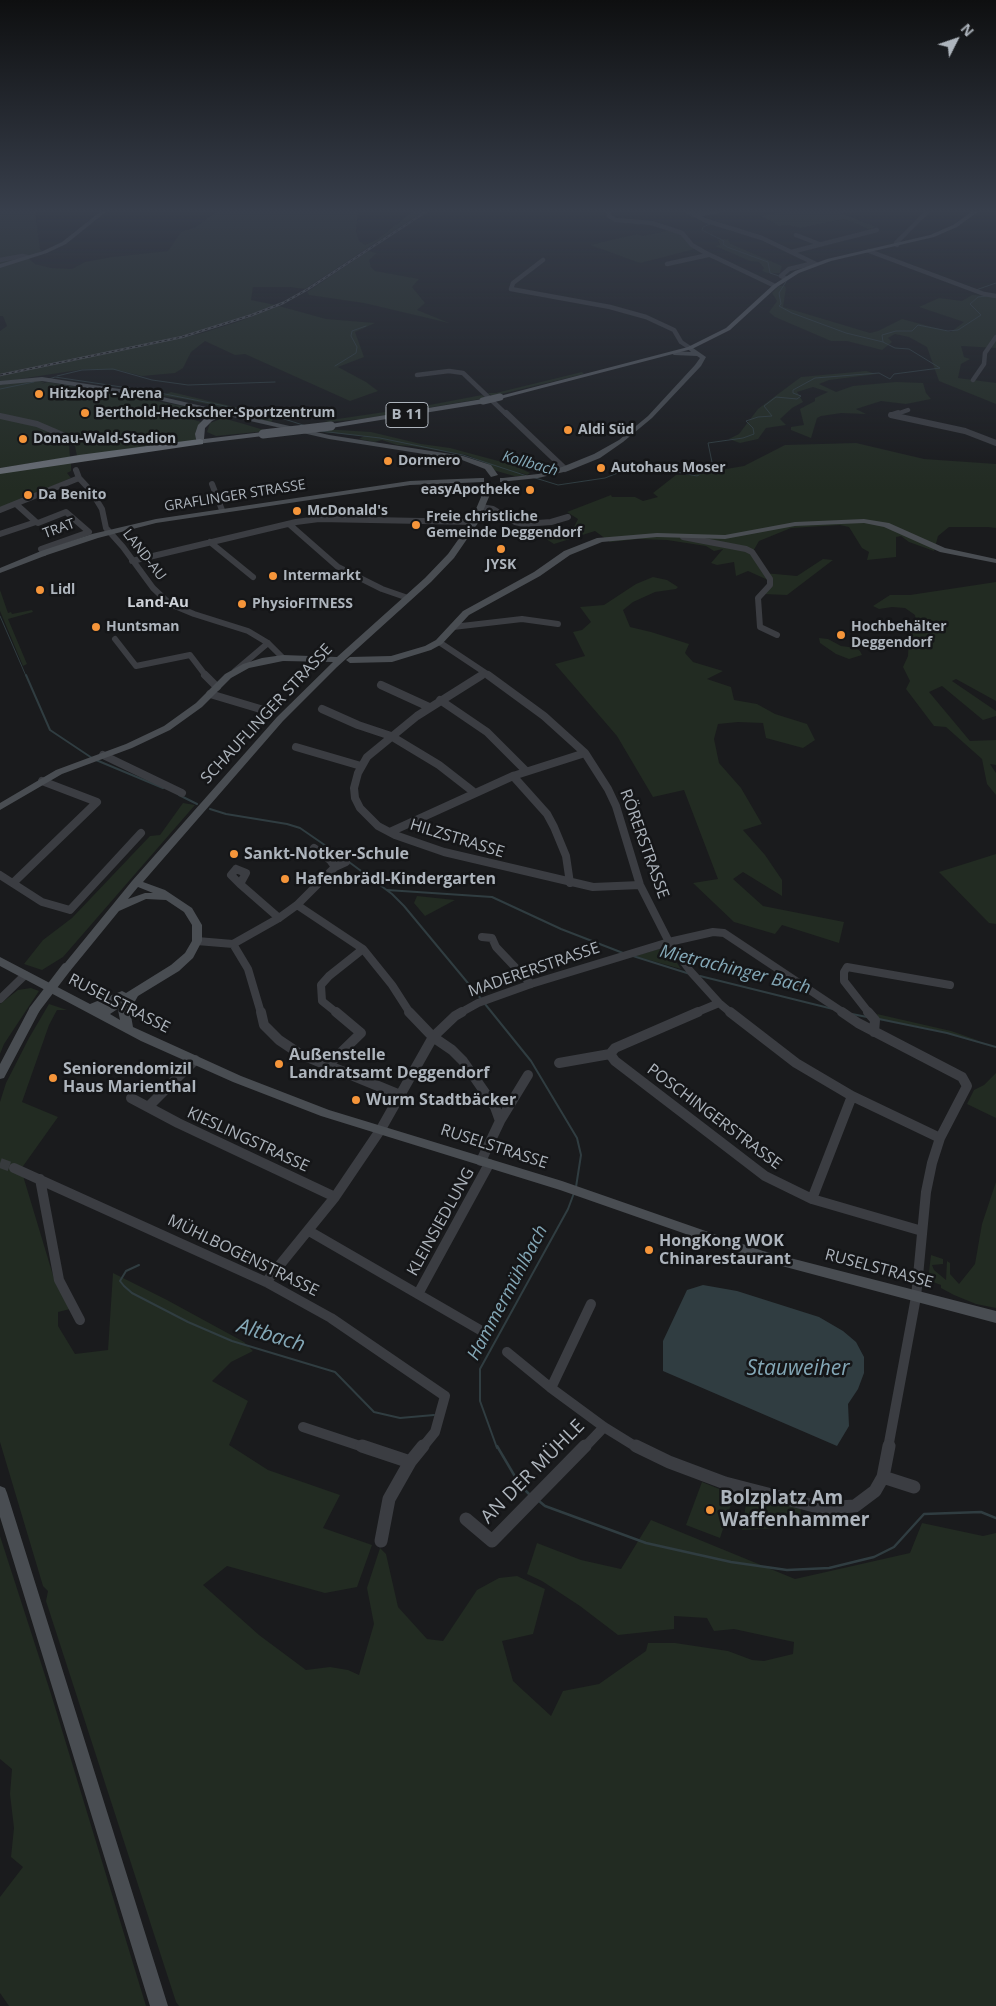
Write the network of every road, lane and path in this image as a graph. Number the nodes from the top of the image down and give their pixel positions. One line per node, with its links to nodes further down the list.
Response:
1 (597, 305): 4 (street)
2 (755, 305): 4 (main road, B 11)
3 (996, 337): 8 (street)
4 (690, 348): 5 (main road, B 11); 6 (main road)
5 (674, 353): 6 (main road); 14 (main road, B 11, bridge)
6 (700, 355): 16 (main road)
7 (417, 375): 16 (street)
8 (973, 380)
9 (0, 384): 11 (main road)
10 (908, 410): 15 (street)
11 (222, 412): 14 (main road); 19 (main road)
12 (0, 416): 13 (street)
13 (65, 436)
14 (203, 437): 18 (highway, B 11)
15 (996, 443)
16 (565, 469): 22 (main road)
17 (76, 470): 20 (street)
18 (0, 471)
19 (491, 475): 21 (main road); 22 (main road)
20 (79, 478): 25 (street); 33 (street)
21 (481, 480): 24 (main road); 28 (main road, GRAFLINGER STRASSE)
22 (503, 480): 24 (main road)
23 (212, 484): 28 (street)
24 (490, 485): 26 (main road, SCHAUFLINGER STRASSE)
25 (16, 504): 27 (street); 34 (street, TRAT)
26 (482, 507): 29 (street); 30 (main road, SCHAUFLINGER STRASSE)
27 (0, 510)
28 (222, 510): 33 (main road, GRAFLINGER STRASSE)
29 (568, 517)
30 (474, 522): 32 (street); 42 (main road, SCHAUFLINGER STRASSE)
31 (38, 523): 37 (street, TRAT)
32 (289, 524): 36 (street); 42 (street)
33 (109, 532): 37 (main road, GRAFLINGER STRASSE); 38 (street, LAND-AU)
34 (0, 534)
35 (683, 537): 39 (main road); 44 (main road); 45 (street)
36 (210, 542): 38 (street); 41 (street)
37 (44, 553): 40 (main road, GRAFLINGER STRASSE)
38 (132, 561): 48 (street, LAND-AU)
39 (996, 561)
40 (0, 570)
41 (253, 577)
42 (408, 598): 81 (main road, SCHAUFLINGER STRASSE)
43 (558, 624): 44 (street)
44 (453, 627): 47 (main road)
45 (776, 634)
46 (116, 639): 55 (street)
47 (439, 642): 51 (main road); 53 (street, RÖRERSTRASSE)
48 (268, 643): 49 (street, LAND-AU); 52 (street)
49 (283, 658): 50 (main road); 52 (main road)
50 (334, 659)
51 (350, 660)
52 (235, 671): 55 (main road)
53 (485, 673): 56 (street, HILZSTRASSE); 62 (street, RÖRERSTRASSE)
54 (381, 685): 57 (street)
55 (214, 690): 59 (street); 63 (main road)
56 (440, 700): 57 (street, HILZSTRASSE); 65 (street)
57 (429, 707): 60 (street, HILZSTRASSE)
58 (322, 709): 60 (street)
59 (268, 716)
60 (391, 736): 64 (street, HILZSTRASSE); 69 (street)
61 (296, 747): 64 (street)
62 (585, 753): 65 (street); 80 (street, RÖRERSTRASSE)
63 (98, 757): 67 (main road); 68 (street)
64 (361, 766): 71 (street, HILZSTRASSE)
65 (526, 772): 66 (street)
66 (513, 776): 69 (street); 78 (street)
67 (42, 781): 70 (main road); 77 (street)
68 (182, 793)
69 (474, 793): 71 (street)
70 (0, 807)
71 (390, 832): 78 (street, HILZSTRASSE)
72 (141, 833): 77 (street)
73 (314, 848): 75 (street)
74 (346, 862): 75 (street)
75 (334, 867): 84 (street)
76 (0, 875): 77 (street)
77 (13, 883)
78 (570, 883): 80 (street, HILZSTRASSE)
79 (240, 884): 86 (street)
80 (640, 886): 89 (street, RÖRERSTRASSE)
81 (133, 887): 82 (main road); 83 (main road); 85 (main road, SCHAUFLINGER STRASSE)
82 (153, 896): 83 (main road); 85 (main road)
83 (168, 898): 88 (main road)
84 (296, 905): 86 (street); 91 (street)
85 (114, 910): 111 (main road, SCHAUFLINGER STRASSE, bridge)
86 (279, 918): 90 (street)
87 (482, 937): 95 (street)
88 (197, 941): 90 (street); 97 (main road)
89 (669, 942): 92 (street, MADERERSTRASSE); 100 (street, RÖRERSTRASSE); 101 (street)
90 (233, 944): 110 (street)
91 (363, 950): 106 (street); 110 (street)
92 (628, 954): 95 (street, MADERERSTRASSE)
93 (0, 961): 94 (main road, RUSELSTRASSE)
94 (25, 975): 99 (street); 102 (main road, RUSELSTRASSE)
95 (531, 984): 98 (street, MADERERSTRASSE)
96 (950, 985): 105 (street)
97 (141, 989): 102 (main road); 103 (main road); 104 (main road)
98 (490, 998): 106 (street, MADERERSTRASSE)
99 (0, 999)
100 (719, 1003): 107 (street); 114 (street, RÖRERSTRASSE)
101 (834, 1008): 105 (street)
102 (88, 1009): 103 (main road, RUSELSTRASSE)
103 (100, 1015): 104 (main road, RUSELSTRASSE)
104 (128, 1029): 108 (main road, RUSELSTRASSE)
105 (874, 1032): 121 (street)
106 (433, 1037): 113 (street, MADERERSTRASSE); 116 (street)
107 (610, 1054): 109 (street); 126 (street, POSCHINGERSTRASSE)
108 (195, 1060): 118 (street); 120 (main road, RUSELSTRASSE)
109 (559, 1063)
110 (327, 1066): 113 (street)
111 (0, 1075)
112 (528, 1075): 117 (street, KLEINSIEDLUNG)
113 (400, 1096): 120 (street, MADERERSTRASSE)
114 (852, 1096): 121 (street, RÖRERSTRASSE); 126 (street)
115 (131, 1098): 118 (street, KIESLINGSTRASSE)
116 (495, 1106): 117 (street); 119 (street)
117 (509, 1106): 119 (street, KLEINSIEDLUNG)
118 (148, 1107): 125 (street, KIESLINGSTRASSE)
119 (500, 1121): 122 (street, KLEINSIEDLUNG)
120 (381, 1130): 122 (main road, RUSELSTRASSE); 125 (street)
121 (940, 1138): 127 (street)
122 (485, 1162): 130 (street, KLEINSIEDLUNG); 131 (main road, RUSELSTRASSE)
123 (14, 1168): 124 (street, MÜHLBOGENSTRASSE)
124 (40, 1179): 129 (street, MÜHLBOGENSTRASSE); 134 (street)
125 (336, 1197): 128 (street)
126 (812, 1199): 127 (street, POSCHINGERSTRASSE)
127 (922, 1231): 131 (street)
128 (309, 1232): 129 (street); 130 (street, KLEINSIEDLUNG)
129 (266, 1282): 140 (street, MÜHLBOGENSTRASSE)
130 (418, 1294): 135 (street, KLEINSIEDLUNG)
131 (916, 1297): 133 (main road, RUSELSTRASSE); 141 (street)
132 (591, 1304): 137 (street)
133 (996, 1317)
134 (80, 1320)
135 (486, 1334)
136 (507, 1352): 137 (street)
137 (551, 1388): 139 (street)
138 (303, 1427): 140 (street)
139 (604, 1427): 141 (street); 144 (street, AN DER MÜHLE)
140 (410, 1462): 145 (street)
141 (884, 1477): 142 (street)
142 (914, 1486)
143 (0, 1493): 146 (main road)
144 (466, 1519)
145 (381, 1541)
146 (159, 2006)

